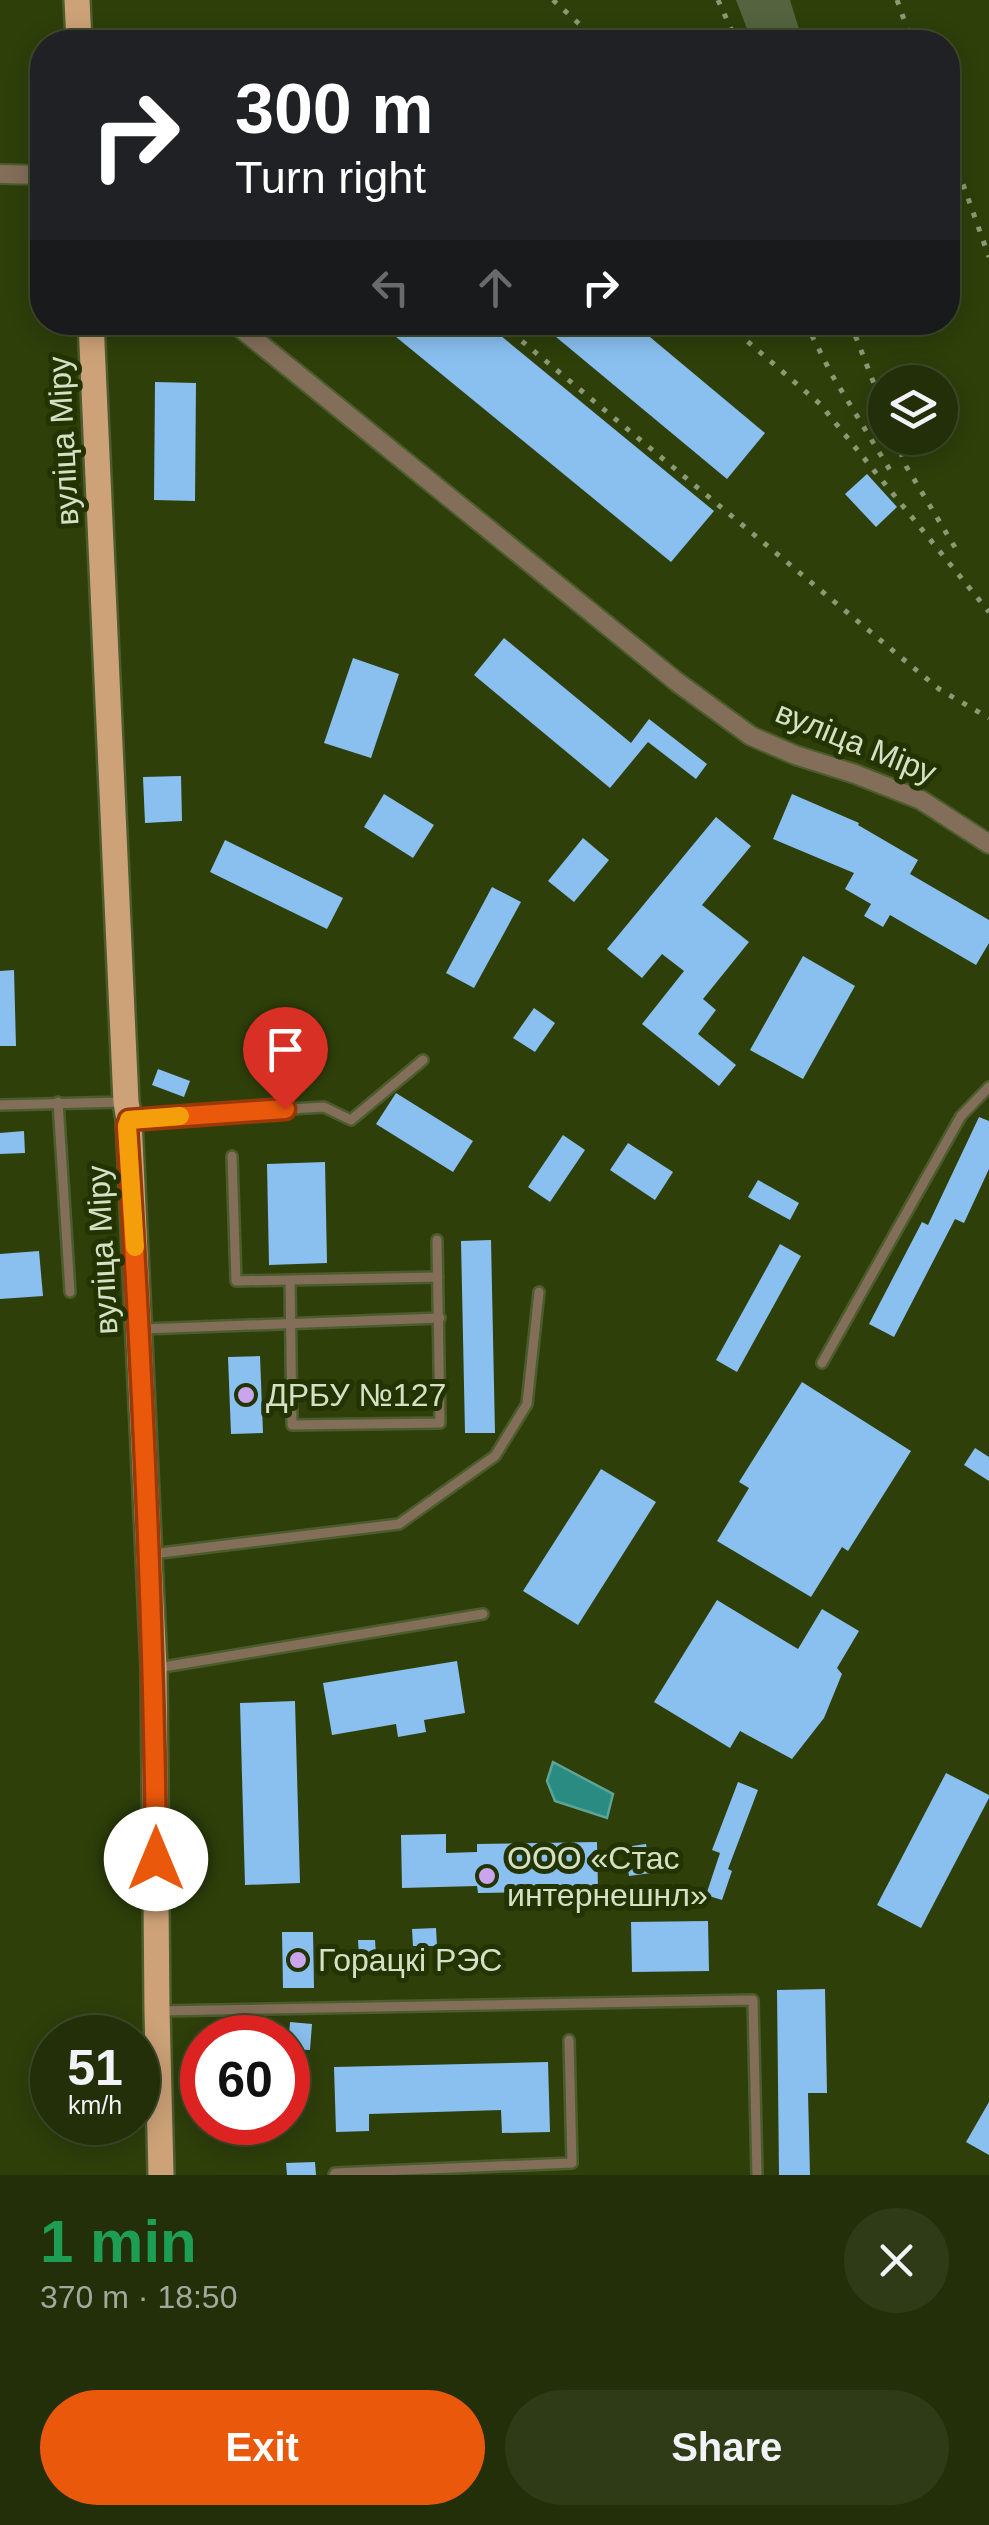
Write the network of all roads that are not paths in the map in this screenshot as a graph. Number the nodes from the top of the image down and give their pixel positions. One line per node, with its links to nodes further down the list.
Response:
1 (78, 0): 2 (main road)
2 (79, 30)
3 (0, 174): 4 (street)
4 (30, 175)
5 (91, 335): 12 (main road, вуліца Міру)
6 (249, 335): 7 (street, вуліца Міру)
7 (989, 844)
8 (423, 1060): 12 (lane)
9 (989, 1086): 22 (lane)
10 (58, 1102): 11 (lane); 12 (lane); 17 (lane)
11 (0, 1105)
12 (127, 1111): 21 (main road, вуліца Міру)
13 (232, 1156): 16 (lane)
14 (438, 1240): 15 (lane)
15 (438, 1277): 16 (lane); 19 (lane)
16 (290, 1281): 20 (lane)
17 (70, 1292)
18 (538, 1292): 23 (lane)
19 (440, 1318): 20 (lane); 20 (lane)
20 (292, 1322): 21 (lane)
21 (140, 1329): 23 (main road, вуліца Міру)
22 (822, 1363)
23 (149, 1555): 25 (main road, вуліца Міру)
24 (483, 1614): 25 (lane)
25 (154, 1668): 26 (main road, вуліца Міру)
26 (156, 2011): 28 (main road, вуліца Міру); 30 (lane)
27 (569, 2040): 29 (lane)
28 (162, 2175)
29 (334, 2175)
30 (756, 2175)

